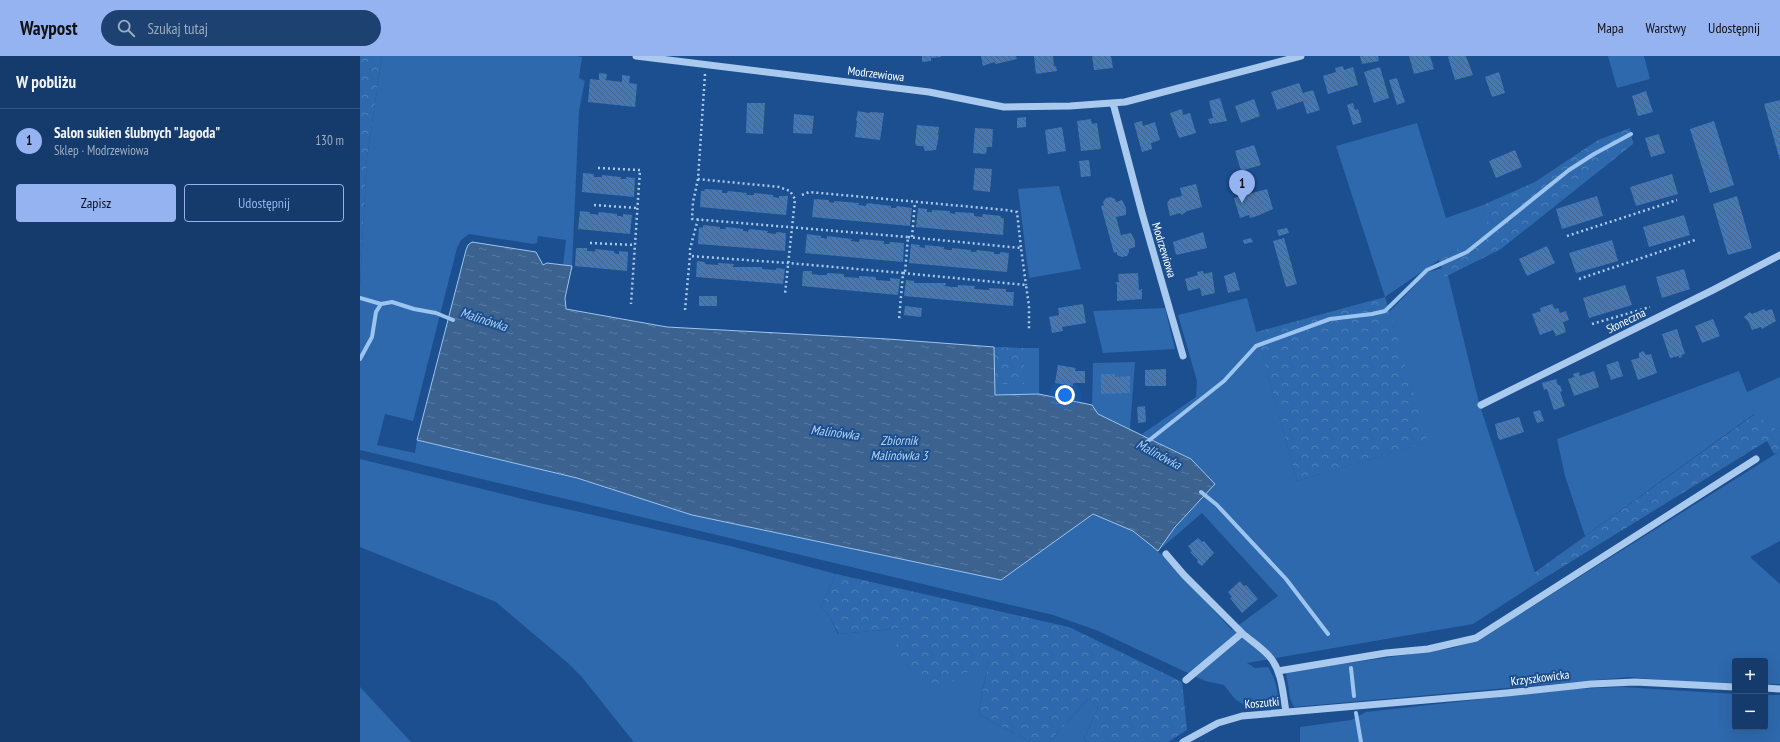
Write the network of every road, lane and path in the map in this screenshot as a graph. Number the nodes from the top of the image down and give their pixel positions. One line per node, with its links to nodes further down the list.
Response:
1 (636, 56): 3 (street, Modrzewiowa)
2 (1301, 56): 4 (street, Modrzewiowa)
3 (706, 64): 4 (street, Modrzewiowa); 6 (path)
4 (1113, 103): 34 (street, Modrzewiowa)
5 (598, 168): 11 (path)
6 (698, 179): 12 (path); 13 (path)
7 (802, 196): 9 (path)
8 (1677, 200): 14 (path)
9 (915, 202): 16 (path); 20 (path)
10 (594, 205): 11 (path)
11 (637, 208): 19 (path)
12 (698, 219): 13 (path); 22 (path)
13 (791, 227): 15 (path); 23 (path)
14 (1566, 236)
15 (908, 237): 16 (path); 24 (path)
16 (912, 237): 20 (path)
17 (1695, 240): 25 (path)
18 (590, 243): 19 (path)
19 (635, 246): 28 (path)
20 (1021, 248): 26 (path)
21 (1780, 254): 35 (street, Słoneczna)
22 (690, 256): 23 (path); 30 (path)
23 (788, 263): 24 (path); 27 (path)
24 (904, 273): 26 (path); 31 (path)
25 (1578, 279)
26 (1026, 285): 33 (path)
27 (785, 294)
28 (631, 304)
29 (1650, 307): 32 (path)
30 (685, 310)
31 (899, 320)
32 (1592, 324)
33 (1028, 330)
34 (1183, 356)
35 (1481, 405)
36 (1756, 459): 39 (street)
37 (1166, 554): 38 (street)
38 (1242, 633): 39 (street); 40 (street)
39 (1276, 668): 45 (street)
40 (1186, 680)
41 (1732, 687): 44 (street, Krzyszkowicka)
42 (1768, 688): 43 (street)
43 (1780, 689)
44 (1348, 708): 45 (street, Koszutki)
45 (1286, 712): 46 (street, Koszutki)
46 (1183, 742)

